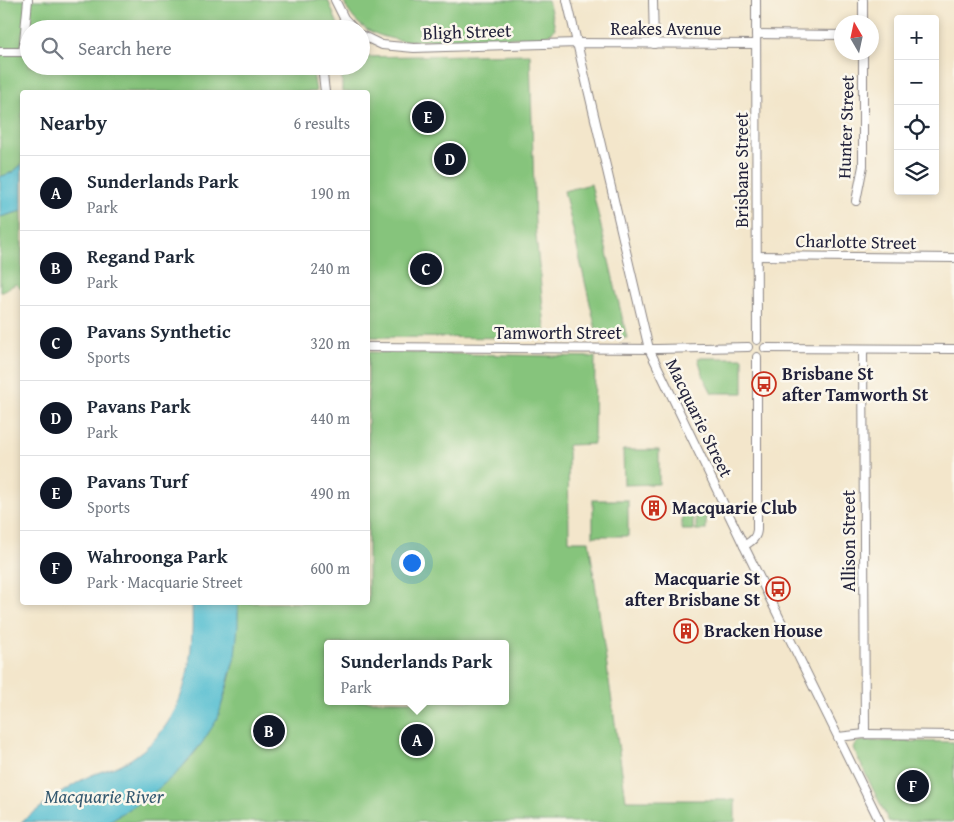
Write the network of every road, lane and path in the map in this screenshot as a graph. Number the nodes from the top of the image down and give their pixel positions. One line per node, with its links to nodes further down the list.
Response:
1 (28, 0): 8 (street)
2 (335, 0): 9 (street)
3 (567, 0): 13 (street, Macquarie Street)
4 (653, 0): 14 (street)
5 (756, 0): 10 (street, Brisbane Street)
6 (863, 0): 7 (street)
7 (863, 15)
8 (27, 20)
9 (346, 20)
10 (756, 34): 11 (street); 15 (street, Brisbane Street)
11 (834, 35)
12 (370, 39): 13 (street, Bligh Street)
13 (577, 44): 14 (street, Reakes Avenue); 29 (street, Macquarie Street)
14 (654, 44): 15 (street, Reakes Avenue)
15 (756, 44): 22 (street, Brisbane Street)
16 (0, 52): 17 (street)
17 (20, 52)
18 (863, 60): 21 (street, Hunter Street)
19 (323, 75): 20 (street)
20 (325, 90)
21 (856, 201)
22 (757, 256): 23 (street, Charlotte Street); 24 (street, Brisbane Street)
23 (954, 258)
24 (757, 340): 26 (street); 27 (street)
25 (370, 347): 29 (street, Tamworth Street)
26 (748, 347): 29 (street, Tamworth Street); 31 (street)
27 (765, 348): 28 (street); 31 (street)
28 (863, 348): 30 (street); 33 (street, Allison Street)
29 (649, 349): 32 (street, Macquarie Street)
30 (954, 349)
31 (757, 356): 32 (street)
32 (744, 546): 35 (street, Macquarie Street)
33 (864, 734): 34 (street); 35 (street)
34 (954, 735)
35 (838, 737): 36 (street, Macquarie Street)
36 (880, 822)

